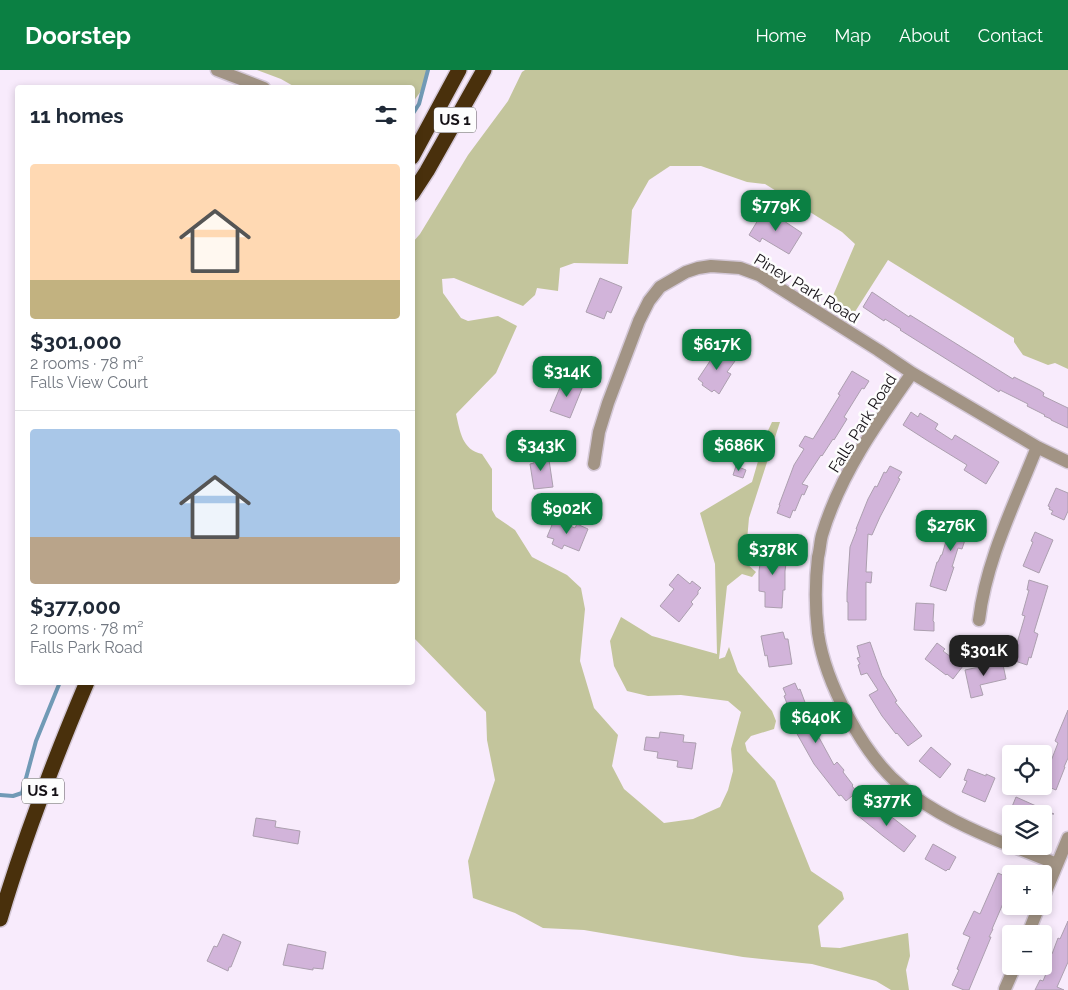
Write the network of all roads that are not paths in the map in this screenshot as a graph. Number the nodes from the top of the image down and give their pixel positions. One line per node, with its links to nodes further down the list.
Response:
1 (217, 70): 4 (street)
2 (459, 70): 5 (highway, US 1)
3 (484, 70): 7 (highway, US 1)
4 (256, 85)
5 (415, 151)
6 (415, 165): 7 (highway)
7 (427, 171): 8 (highway, US 1)
8 (415, 189)
9 (912, 373): 10 (street, Piney Park Road); 12 (street, Piney Park Road); 16 (street, Falls Park Road)
10 (1037, 447): 11 (street, Piney Park Road); 13 (street)
11 (1068, 462)
12 (594, 464)
13 (978, 620)
14 (86, 685): 20 (highway, US 1)
15 (1068, 838): 18 (street)
16 (1002, 842)
17 (1034, 855): 18 (street, Falls Park Road)
18 (1057, 864): 19 (street)
19 (1052, 876)
20 (0, 919)
21 (1011, 975): 22 (street)
22 (1006, 989)

